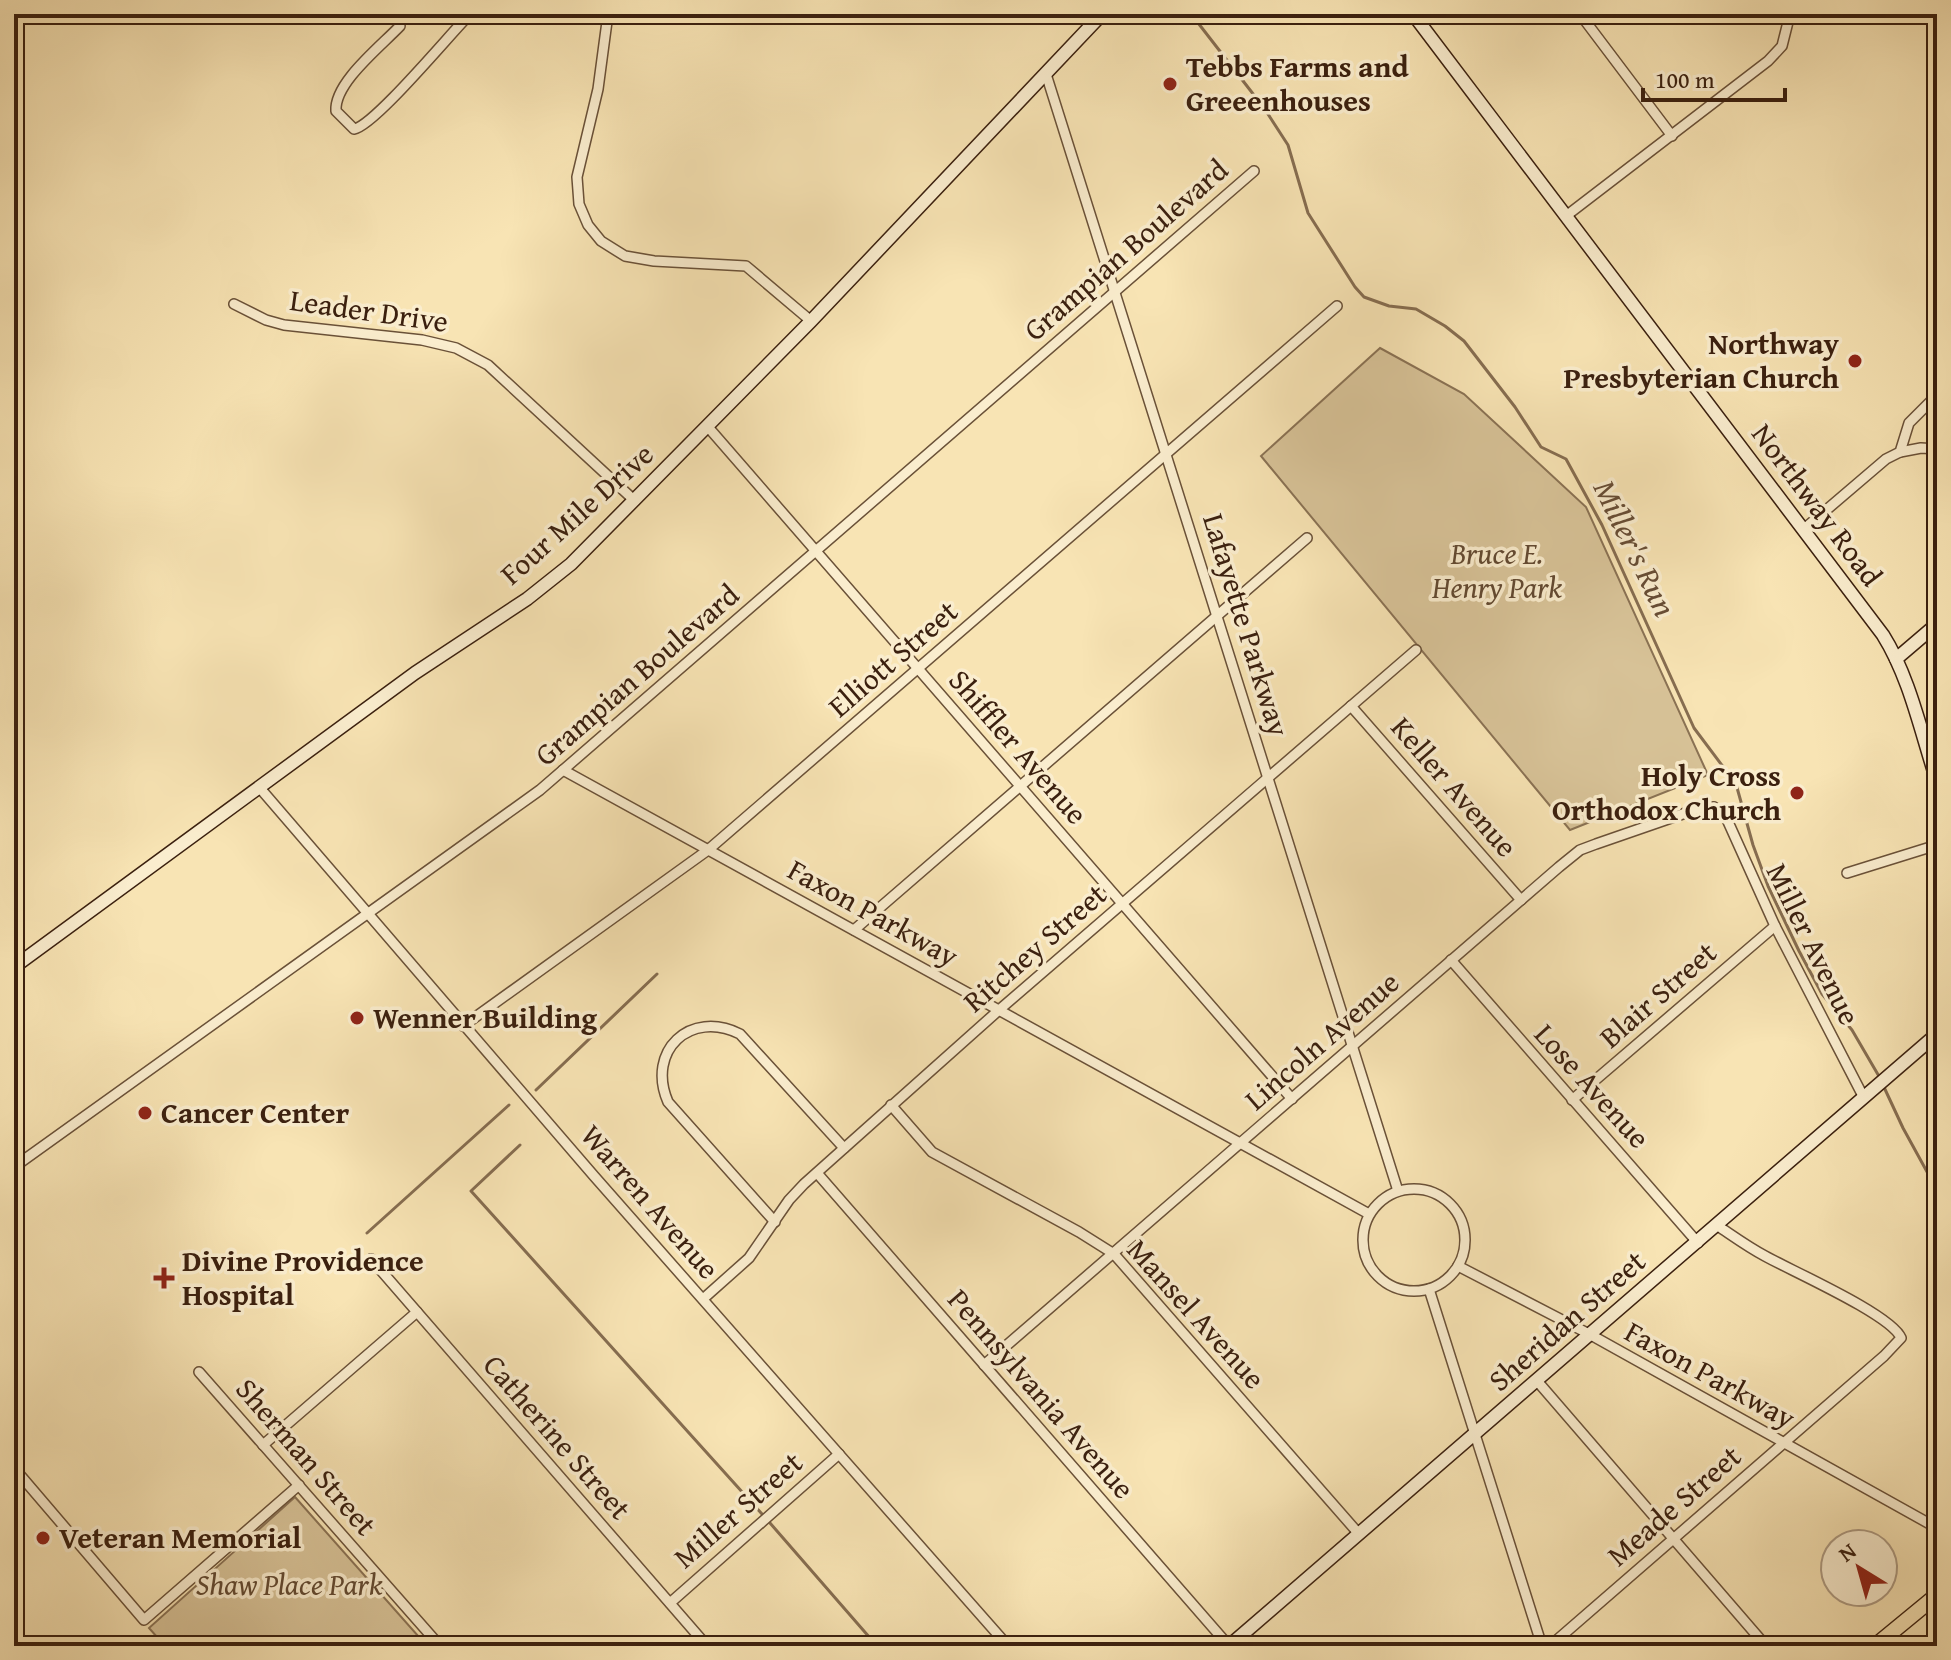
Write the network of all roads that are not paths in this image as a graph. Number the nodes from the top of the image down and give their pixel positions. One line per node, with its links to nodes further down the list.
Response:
1 (470, 14): 9 (street)
2 (608, 14): 17 (street)
3 (1102, 14): 10 (street, Four Mile Drive)
4 (1413, 14): 13 (street, Northway Road)
5 (1580, 14): 11 (street)
6 (1790, 14): 11 (street)
7 (1931, 14): 8 (street)
8 (1937, 22)
9 (400, 26)
10 (1046, 74): 14 (street, Lafayette Parkway); 17 (street, Four Mile Drive)
11 (1672, 136): 13 (street)
12 (1254, 171): 14 (street, Grampian Boulevard)
13 (1566, 216): 24 (street, Northway Road)
14 (1115, 290): 22 (street, Lafayette Parkway); 26 (street, Grampian Boulevard)
15 (234, 304): 23 (street, Leader Drive)
16 (1337, 306): 22 (street, Elliott Street)
17 (811, 321): 19 (street, Four Mile Drive)
18 (1937, 395): 21 (street)
19 (708, 427): 23 (street, Four Mile Drive); 26 (street, Shiffler Avenue)
20 (1937, 449): 21 (street)
21 (1900, 452): 24 (street)
22 (1167, 453): 27 (street, Lafayette Parkway); 31 (street, Elliott Street)
23 (635, 501): 37 (street, Four Mile Drive)
24 (1804, 529): 30 (street, Northway Road)
25 (1307, 538): 27 (street)
26 (816, 550): 31 (street, Shiffler Avenue); 33 (street, Grampian Boulevard)
27 (1217, 615): 34 (street, Lafayette Parkway); 36 (street)
28 (1937, 624): 30 (street)
29 (1416, 650): 32 (street, Ritchey Street)
30 (1896, 659): 35 (street, Northway Road)
31 (918, 667): 36 (street, Shiffler Avenue); 40 (street, Elliott Street)
32 (1351, 706): 34 (street, Ritchey Street); 42 (street, Keller Avenue)
33 (563, 770): 40 (street, Faxon Parkway); 44 (street, Grampian Boulevard)
34 (1268, 777): 43 (street, Ritchey Street); 52 (street, Lafayette Parkway)
35 (1937, 781)
36 (1021, 785): 43 (street, Shiffler Avenue); 46 (street)
37 (259, 787): 44 (street, Warren Avenue); 48 (street, Four Mile Drive)
38 (1721, 810): 42 (street, Lincoln Avenue); 45 (street, Miller Avenue)
39 (1937, 845): 41 (street)
40 (708, 850): 46 (street, Faxon Parkway); 50 (street, Elliott Street)
41 (1847, 873)
42 (1521, 900): 47 (street, Lincoln Avenue)
43 (1123, 904): 49 (street, Ritchey Street); 54 (street, Shiffler Avenue)
44 (367, 914): 50 (street, Warren Avenue); 59 (street, Grampian Boulevard)
45 (1775, 926): 53 (street, Miller Avenue); 55 (street, Blair Street)
46 (854, 930): 49 (street, Faxon Parkway)
47 (1451, 960): 52 (street, Lincoln Avenue); 55 (street, Lose Avenue)
48 (14, 967)
49 (999, 1010): 56 (street, Ritchey Street); 57 (street, Faxon Parkway)
50 (463, 1026): 70 (street, Warren Avenue)
51 (1937, 1034): 53 (street, Sheridan Street)
52 (1353, 1045): 54 (street, Lincoln Avenue); 61 (street, Lafayette Parkway)
53 (1869, 1094): 64 (street, Sheridan Street)
54 (1292, 1099): 57 (street, Lincoln Avenue)
55 (1572, 1100): 65 (street, Lose Avenue)
56 (891, 1105): 58 (street, Ritchey Street); 66 (street, Mansel Avenue)
57 (1240, 1144): 62 (street, Faxon Parkway); 66 (street, Lincoln Avenue)
58 (844, 1148): 60 (street, Ritchey Street); 63 (street)
59 (14, 1167)
60 (817, 1173): 63 (street, Ritchey Street); 73 (street, Pennsylvania Avenue)
61 (1398, 1191): 62 (street); 68 (street)
62 (1369, 1214): 69 (street)
63 (775, 1222): 70 (street, Ritchey Street)
64 (1718, 1226): 65 (street, Sheridan Street); 77 (street, Meade Street)
65 (1698, 1243): 72 (street, Sheridan Street)
66 (1114, 1254): 73 (street, Lincoln Avenue); 83 (street, Mansel Avenue)
67 (371, 1259): 71 (street, Catherine Street)
68 (1458, 1266): 69 (street); 72 (street, Faxon Parkway)
69 (1429, 1289): 76 (street)
70 (703, 1299): 79 (street, Warren Avenue)
71 (417, 1312): 78 (street); 86 (street, Catherine Street)
72 (1591, 1335): 75 (street, Sheridan Street); 77 (street, Faxon Parkway)
73 (984, 1365): 90 (street, Pennsylvania Avenue)
74 (199, 1372): 78 (street, Sherman Street)
75 (1538, 1382): 76 (street, Sheridan Street); 84 (street)
76 (1475, 1433): 83 (street, Sheridan Street); 91 (street)
77 (1782, 1443): 82 (street, Faxon Parkway); 84 (street, Meade Street)
78 (263, 1445): 81 (street, Sherman Street)
79 (839, 1454): 86 (street, Miller Street); 89 (street, Warren Avenue)
80 (14, 1468): 81 (street)
81 (299, 1485): 87 (street, Sherman Street)
82 (1937, 1528)
83 (1359, 1534): 90 (street, Sheridan Street)
84 (1673, 1538): 92 (street, Meade Street); 93 (street)
85 (1937, 1595): 94 (main road)
86 (670, 1603): 88 (street, Catherine Street)
87 (440, 1646)
88 (707, 1646)
89 (1008, 1646)
90 (1229, 1646)
91 (1542, 1646)
92 (1550, 1646)
93 (1766, 1646)
94 (1875, 1646)

